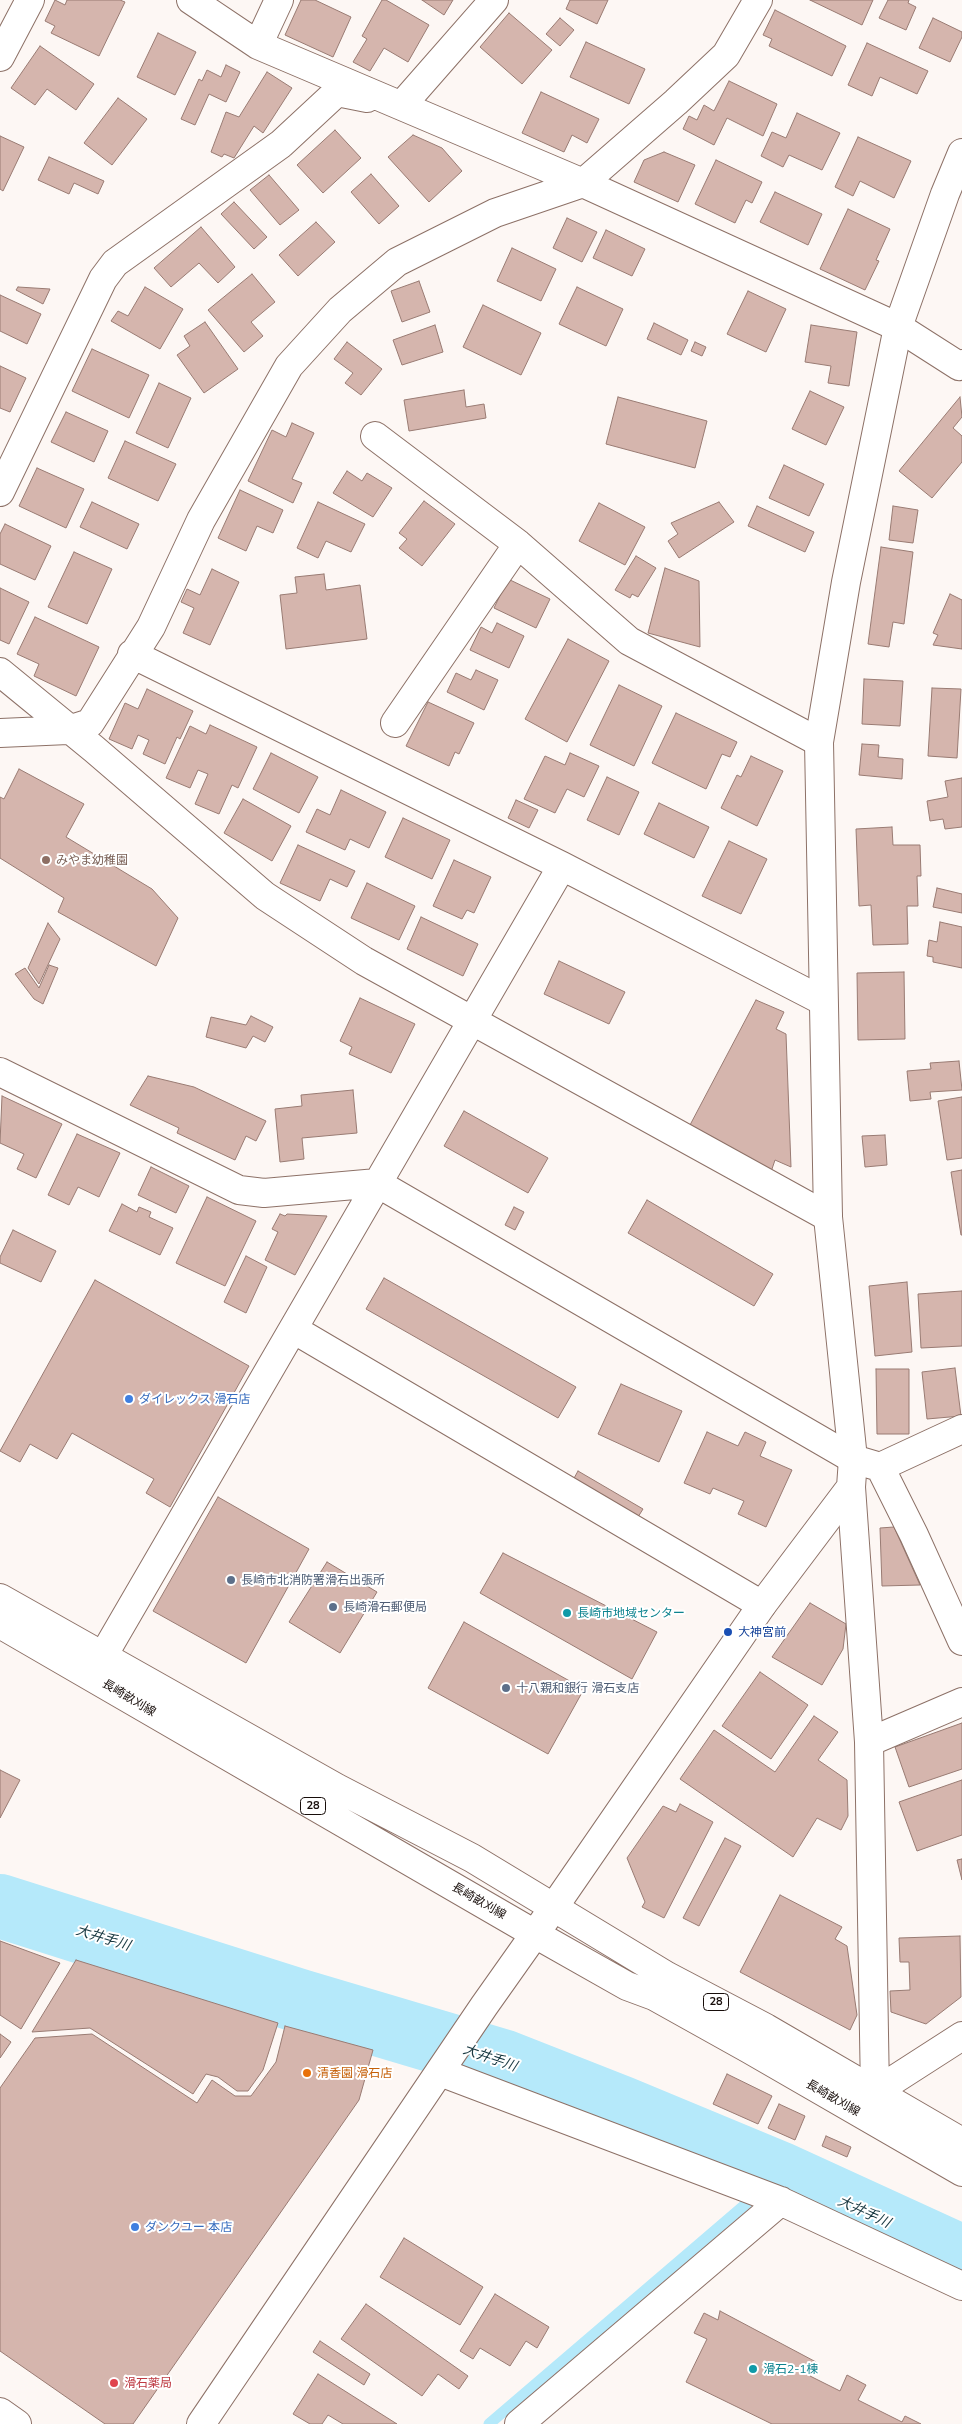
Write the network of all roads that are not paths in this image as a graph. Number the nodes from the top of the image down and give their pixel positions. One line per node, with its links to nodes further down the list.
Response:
1 (30, 0): 7 (street)
2 (191, 0): 6 (street)
3 (279, 0): 6 (street)
4 (494, 0): 8 (street)
5 (758, 0): 10 (street)
6 (258, 45): 8 (street)
7 (0, 57)
8 (402, 105): 10 (street); 14 (street)
9 (962, 153): 11 (street)
10 (583, 183): 11 (street); 16 (street)
11 (898, 327): 12 (street); 21 (street)
12 (962, 364)
13 (375, 436): 15 (street)
14 (0, 492)
15 (518, 544): 18 (street); 21 (street)
16 (132, 654): 19 (street); 22 (street)
17 (0, 672): 19 (street)
18 (395, 723)
19 (68, 730): 20 (street); 24 (street)
20 (0, 733)
21 (819, 742): 23 (street)
22 (562, 866): 23 (street); 24 (street)
23 (822, 1001): 27 (street)
24 (472, 1020): 26 (street); 27 (street)
25 (0, 1072): 26 (street)
26 (377, 1183): 28 (street); 30 (street)
27 (828, 1217): 30 (street)
28 (293, 1329): 34 (street); 37 (street)
29 (962, 1429): 31 (street)
30 (853, 1460): 31 (street); 32 (street)
31 (880, 1467): 36 (street)
32 (851, 1487): 34 (street); 39 (street)
33 (0, 1598): 37 (street, 長崎畝刈線 / 28)
34 (762, 1605): 40 (street)
35 (0, 1624): 41 (street, 長崎畝刈線 / 28)
36 (962, 1641)
37 (103, 1656): 40 (street, 長崎畝刈線 / 28)
38 (962, 1702): 39 (street)
39 (869, 1742): 44 (street)
40 (554, 1907): 41 (street); 44 (street, 長崎畝刈線 / 28)
41 (535, 1934): 43 (street); 46 (street, 長崎畝刈線 / 28)
42 (962, 2036): 44 (street)
43 (440, 2072): 47 (street); 51 (street)
44 (875, 2092): 45 (street, 長崎畝刈線 / 28)
45 (962, 2142)
46 (962, 2172)
47 (780, 2201): 48 (street); 52 (street)
48 (962, 2286)
49 (0, 2412): 50 (street)
50 (17, 2424)
51 (201, 2424)
52 (519, 2424)

